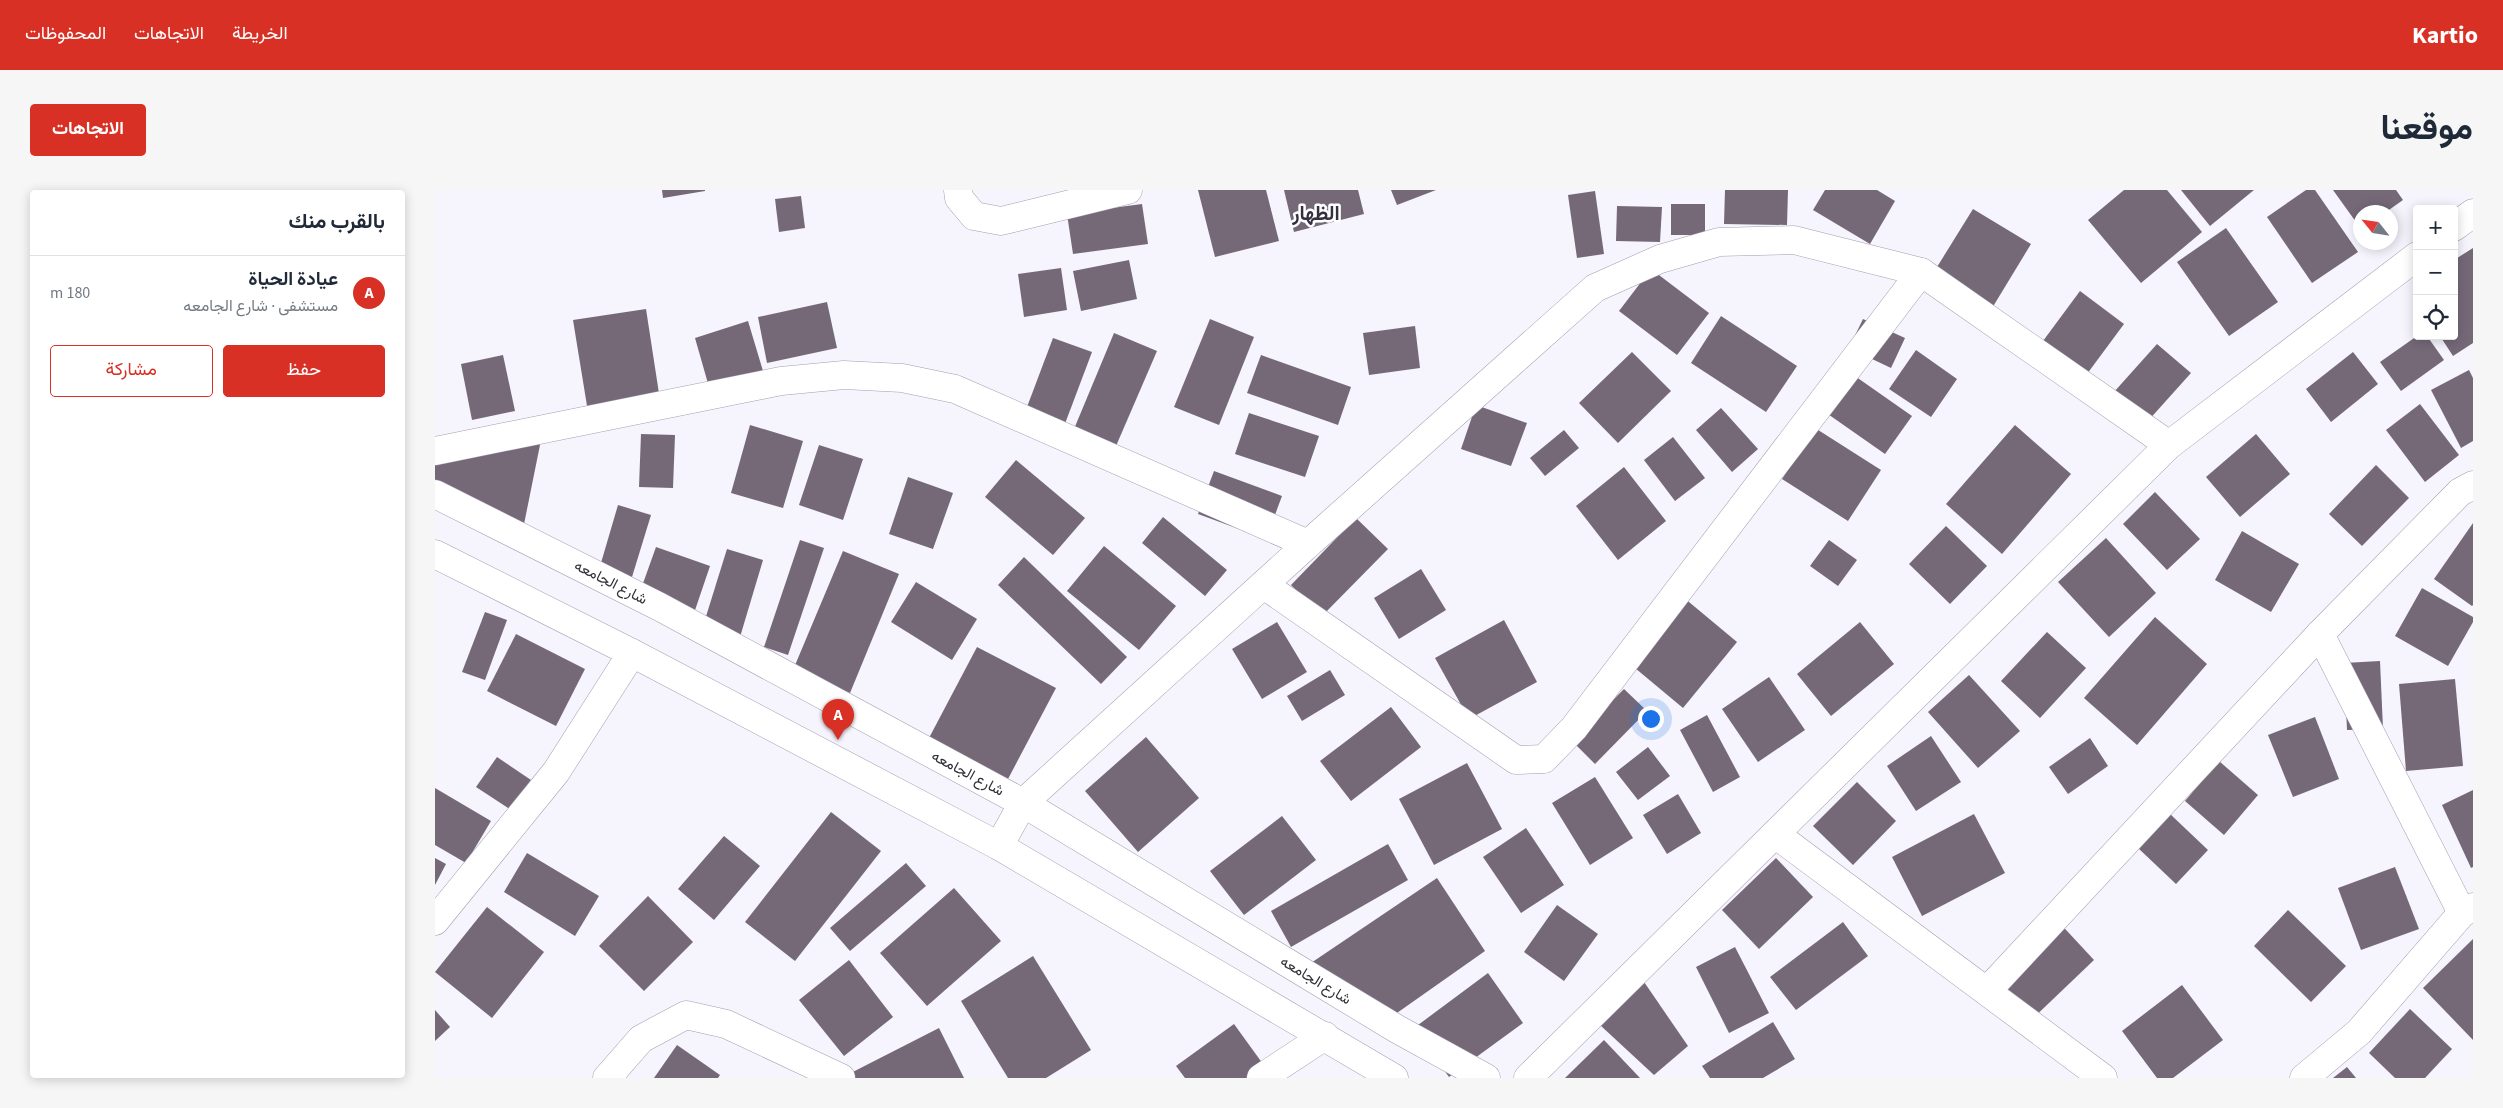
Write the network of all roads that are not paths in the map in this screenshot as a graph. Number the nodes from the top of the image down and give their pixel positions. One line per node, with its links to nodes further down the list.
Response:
1 (958, 190): 2 (street)
2 (1129, 190)
3 (2473, 213): 4 (street)
4 (2458, 224)
5 (2413, 259): 7 (street)
6 (1921, 272): 7 (street); 11 (street); 13 (street)
7 (2169, 445): 17 (street)
8 (435, 451): 11 (street)
9 (2473, 485): 14 (street)
10 (435, 494): 16 (street, شارع الجامعه)
11 (1308, 544): 13 (street)
12 (435, 554): 15 (street)
13 (1264, 586): 16 (street)
14 (2320, 634): 19 (street); 21 (street)
15 (632, 653): 18 (street); 20 (street)
16 (1023, 803): 18 (street); 27 (street, شارع الجامعه)
17 (1775, 834): 21 (street); 28 (street)
18 (999, 846): 22 (street)
19 (2468, 910): 30 (street)
20 (435, 921)
21 (1987, 992): 29 (street)
22 (1325, 1036): 25 (street); 26 (street)
23 (607, 1078): 24 (street)
24 (841, 1078)
25 (1261, 1078)
26 (1394, 1078)
27 (1486, 1078)
28 (1528, 1078)
29 (2103, 1078)
30 (2304, 1078)

